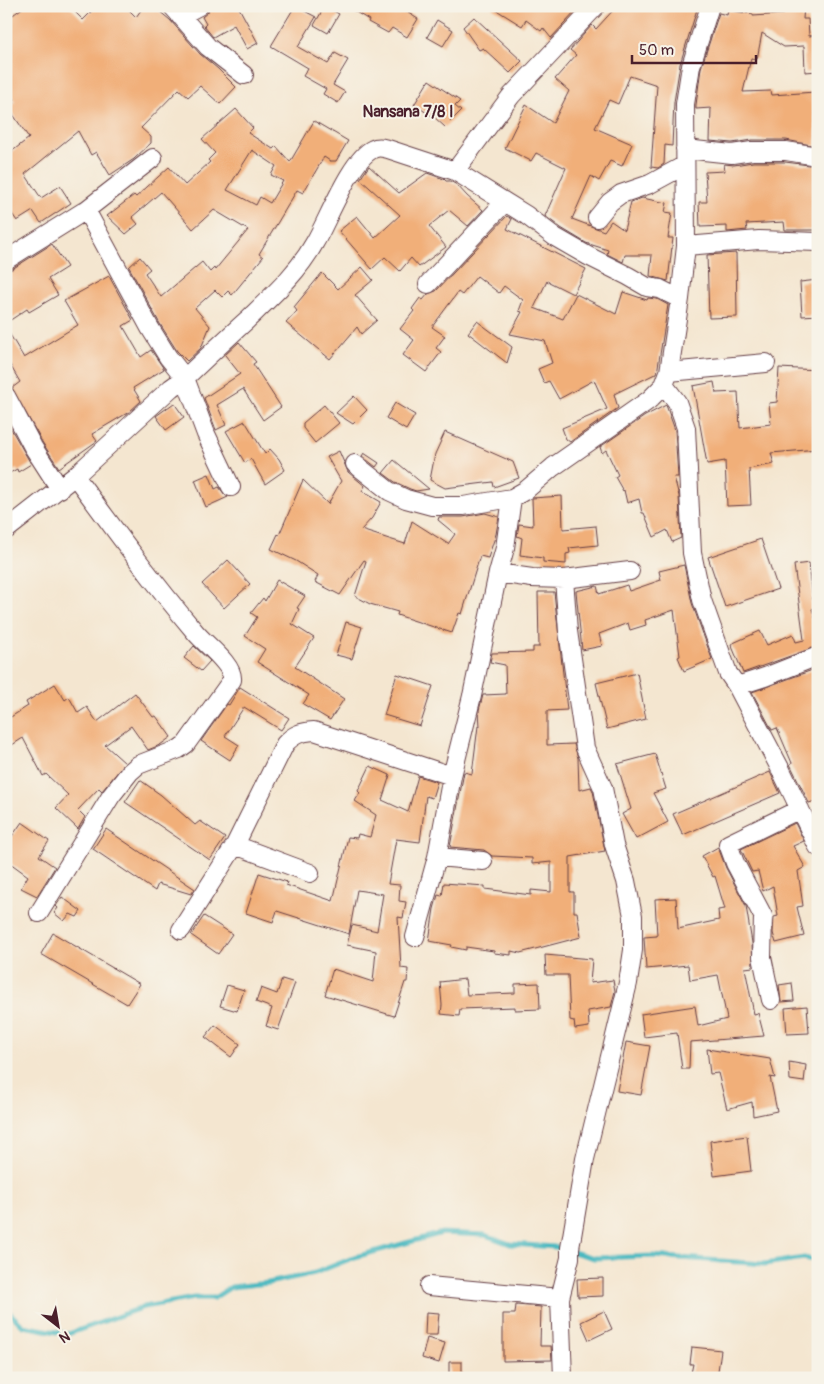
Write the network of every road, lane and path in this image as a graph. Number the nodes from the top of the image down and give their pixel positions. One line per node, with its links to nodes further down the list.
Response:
1 (199, 6): 4 (street)
2 (596, 6): 9 (street)
3 (710, 6): 7 (street)
4 (176, 11): 5 (street)
5 (244, 75)
6 (811, 155): 7 (street)
7 (685, 157): 12 (street); 14 (street)
8 (153, 158): 11 (street)
9 (455, 171): 10 (street); 19 (street)
10 (505, 202): 16 (street); 17 (street)
11 (86, 210): 15 (street); 19 (street)
12 (596, 218)
13 (818, 242): 14 (street)
14 (686, 246): 17 (street)
15 (6, 260)
16 (428, 284)
17 (680, 298): 20 (street)
18 (766, 362): 20 (street)
19 (185, 378): 23 (street); 24 (street)
20 (666, 379): 26 (street); 32 (street)
21 (6, 396): 25 (street)
22 (355, 464): 26 (street)
23 (75, 476): 25 (street); 40 (street)
24 (231, 487)
25 (60, 489): 27 (street)
26 (512, 498): 29 (street)
27 (6, 530)
28 (630, 570): 30 (street)
29 (498, 573): 30 (street); 33 (street)
30 (564, 579): 45 (street)
31 (818, 656): 32 (street)
32 (737, 686): 34 (street)
33 (452, 776): 35 (street); 37 (street)
34 (800, 809): 36 (street); 43 (street)
35 (235, 845): 39 (street); 41 (street)
36 (818, 847)
37 (437, 857): 38 (street); 42 (street)
38 (483, 861)
39 (310, 873)
40 (39, 913)
41 (181, 930)
42 (415, 937)
43 (771, 1000)
44 (428, 1286): 45 (street)
45 (560, 1298): 46 (street)
46 (563, 1378)

